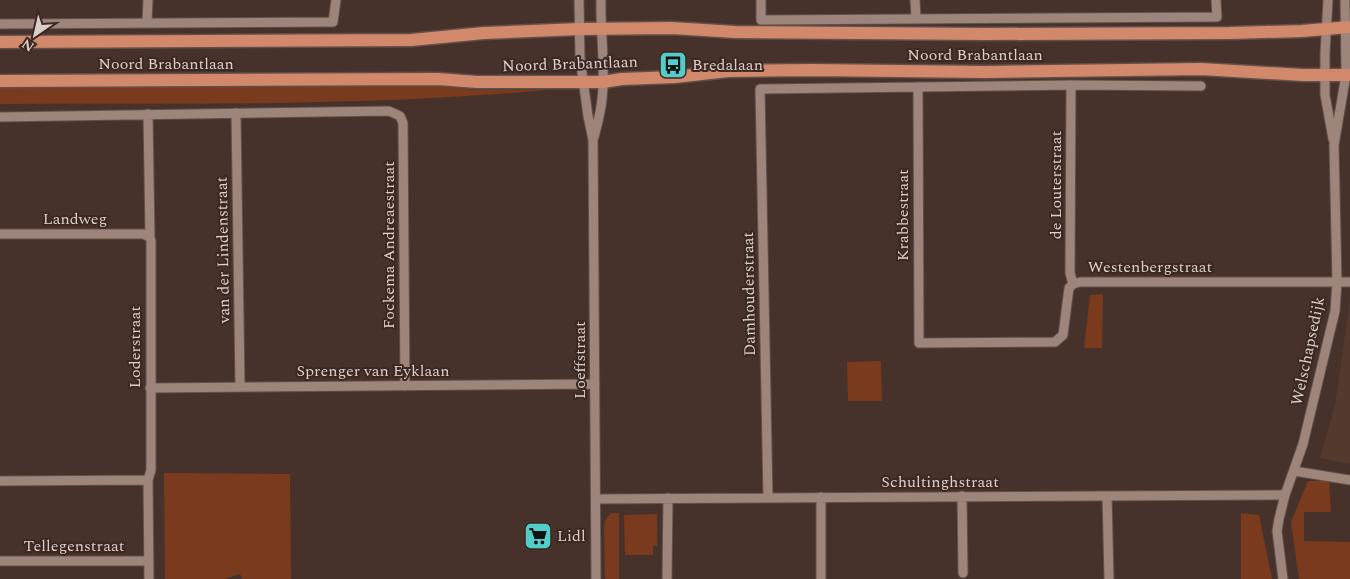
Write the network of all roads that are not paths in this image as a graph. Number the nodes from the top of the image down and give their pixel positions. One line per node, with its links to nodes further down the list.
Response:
1 (148, 0): 11 (street)
2 (336, 0): 11 (street)
3 (579, 0): 14 (street)
4 (601, 0): 15 (street)
5 (761, 0): 10 (street)
6 (915, 0): 10 (street)
7 (1216, 0): 10 (street)
8 (1328, 0): 16 (street, Welschapsedijk)
9 (1345, 0): 13 (street, Welschapsedijk)
10 (916, 18)
11 (147, 22): 12 (street)
12 (0, 24)
13 (1348, 27): 16 (main road, Noord Brabantlaan); 19 (street, Welschapsedijk)
14 (579, 29): 15 (main road, Noord Brabantlaan); 17 (main road, Noord Brabantlaan); 22 (street, Loeffstraat)
15 (600, 29): 16 (main road, Noord Brabantlaan); 21 (street, Loeffstraat)
16 (1326, 29): 18 (street, Welschapsedijk)
17 (0, 42)
18 (1324, 75): 19 (main road, Noord Brabantlaan); 21 (main road, Noord Brabantlaan); 31 (street, Welschapsedijk)
19 (1348, 75): 31 (street, Welschapsedijk)
20 (0, 81): 22 (main road, Noord Brabantlaan)
21 (603, 82): 22 (main road, Noord Brabantlaan); 30 (street, Loeffstraat)
22 (584, 83): 30 (street, Loeffstraat)
23 (1071, 86): 24 (street, Noord Brabantlaan); 25 (street, Noord Brabantlaan); 36 (street, de Louterstraat)
24 (1201, 86)
25 (918, 87): 26 (street, Noord Brabantlaan); 37 (street, Krabbestraat)
26 (760, 89): 51 (street, Damhouderstraat)
27 (236, 113): 28 (street); 39 (street, Fockema Andreaestraat); 40 (street, van der Lindenstraat)
28 (148, 114): 29 (street); 33 (street, Loderstraat)
29 (0, 117)
30 (593, 140): 38 (street, Loeffstraat)
31 (1334, 144): 34 (street, Welschapsedijk)
32 (0, 234): 33 (street, Landweg)
33 (150, 237): 41 (street, Loderstraat)
34 (1337, 282): 35 (street, Westenbergstraat); 36 (street, Westenbergstraat); 42 (street, Welschapsedijk)
35 (1350, 282)
36 (1073, 284): 37 (street, Westenbergstraat)
37 (919, 343)
38 (595, 384): 39 (street, Sprenger van Eyklaan); 52 (street, Loeffstraat)
39 (405, 386): 40 (street, Sprenger van Eyklaan)
40 (240, 387): 41 (street, Sprenger van Eyklaan)
41 (150, 388): 43 (street, Loderstraat)
42 (1294, 471): 44 (street); 46 (street, Welschapsedijk)
43 (148, 480): 45 (street); 54 (street, Loderstraat)
44 (1350, 480)
45 (0, 481)
46 (1285, 495): 48 (street, Schultinghstraat); 61 (street, Welschapsedijk)
47 (962, 496): 48 (street, Schultinghstraat); 49 (street, Schultinghstraat); 55 (street)
48 (1107, 496): 60 (street)
49 (821, 497): 51 (street, Schultinghstraat); 59 (street)
50 (668, 498): 51 (street, Schultinghstraat); 52 (street, Schultinghstraat); 58 (street)
51 (768, 498)
52 (596, 499): 57 (street, Loeffstraat)
53 (0, 561): 54 (street, Tellegenstraat)
54 (149, 561): 56 (street, Loderstraat)
55 (962, 573)
56 (149, 579)
57 (596, 579)
58 (667, 579)
59 (821, 579)
60 (1108, 579)
61 (1283, 579)

